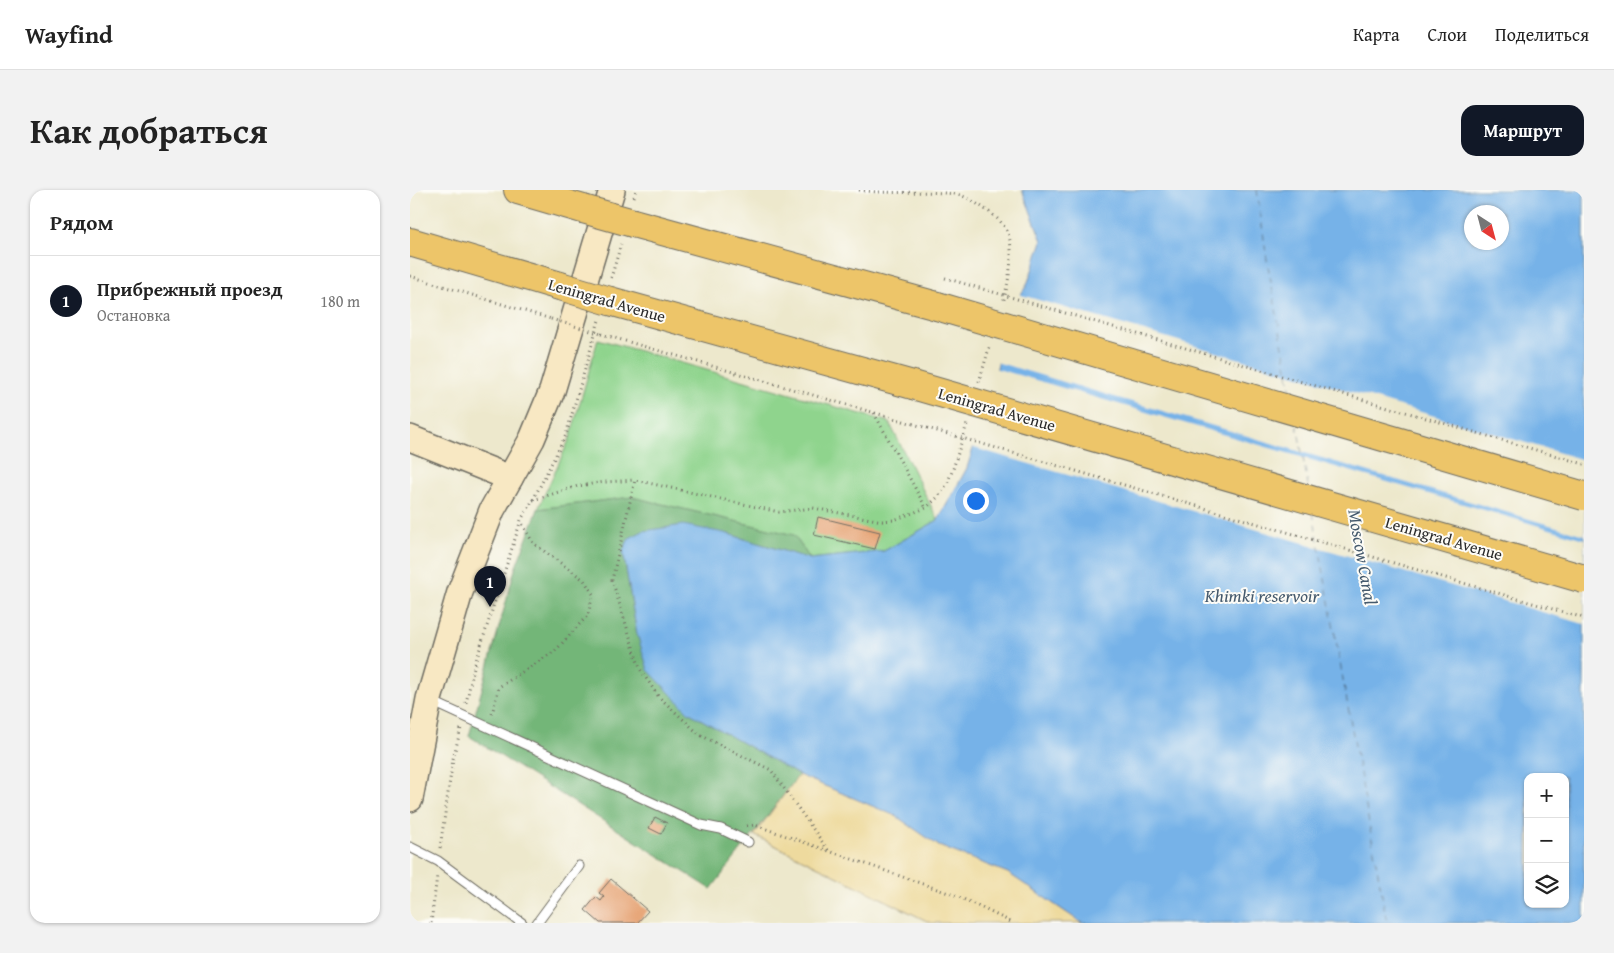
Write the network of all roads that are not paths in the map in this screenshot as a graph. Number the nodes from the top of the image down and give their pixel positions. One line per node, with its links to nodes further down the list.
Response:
1 (518, 190): 2 (main road, bridge)
2 (625, 212): 5 (street); 6 (main road, bridge)
3 (410, 242): 7 (main road, Leningrad Avenue, bridge)
4 (410, 438): 5 (street)
5 (510, 478): 8 (street)
6 (1584, 496)
7 (1584, 579)
8 (429, 700): 9 (street); 10 (lane)
9 (410, 799)
10 (748, 842)
11 (410, 847): 13 (lane)
12 (579, 866): 14 (lane)
13 (522, 923)
14 (537, 923)

